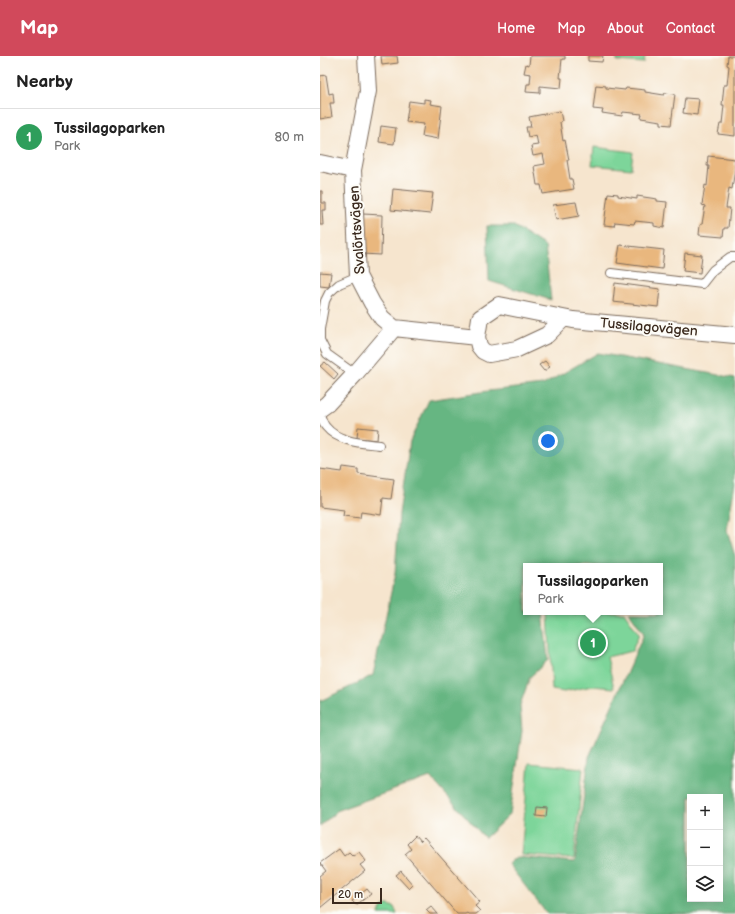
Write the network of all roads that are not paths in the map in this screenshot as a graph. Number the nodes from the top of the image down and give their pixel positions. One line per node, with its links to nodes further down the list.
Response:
1 (366, 56): 3 (street, Svalörtsvägen)
2 (320, 162): 3 (street, Svalörtsvägen)
3 (353, 170): 6 (street, Svalörtsvägen)
4 (735, 257): 5 (lane)
5 (610, 272)
6 (358, 276): 8 (street, Svalörtsvägen); 11 (lane)
7 (563, 319): 9 (street, Tussilagovägen); 10 (street); 10 (street, Tussilagovägen)
8 (394, 328): 10 (street); 11 (street)
9 (735, 336)
10 (477, 337)
11 (356, 374): 12 (street)
12 (320, 410)
13 (320, 415): 14 (lane)
14 (379, 445)

